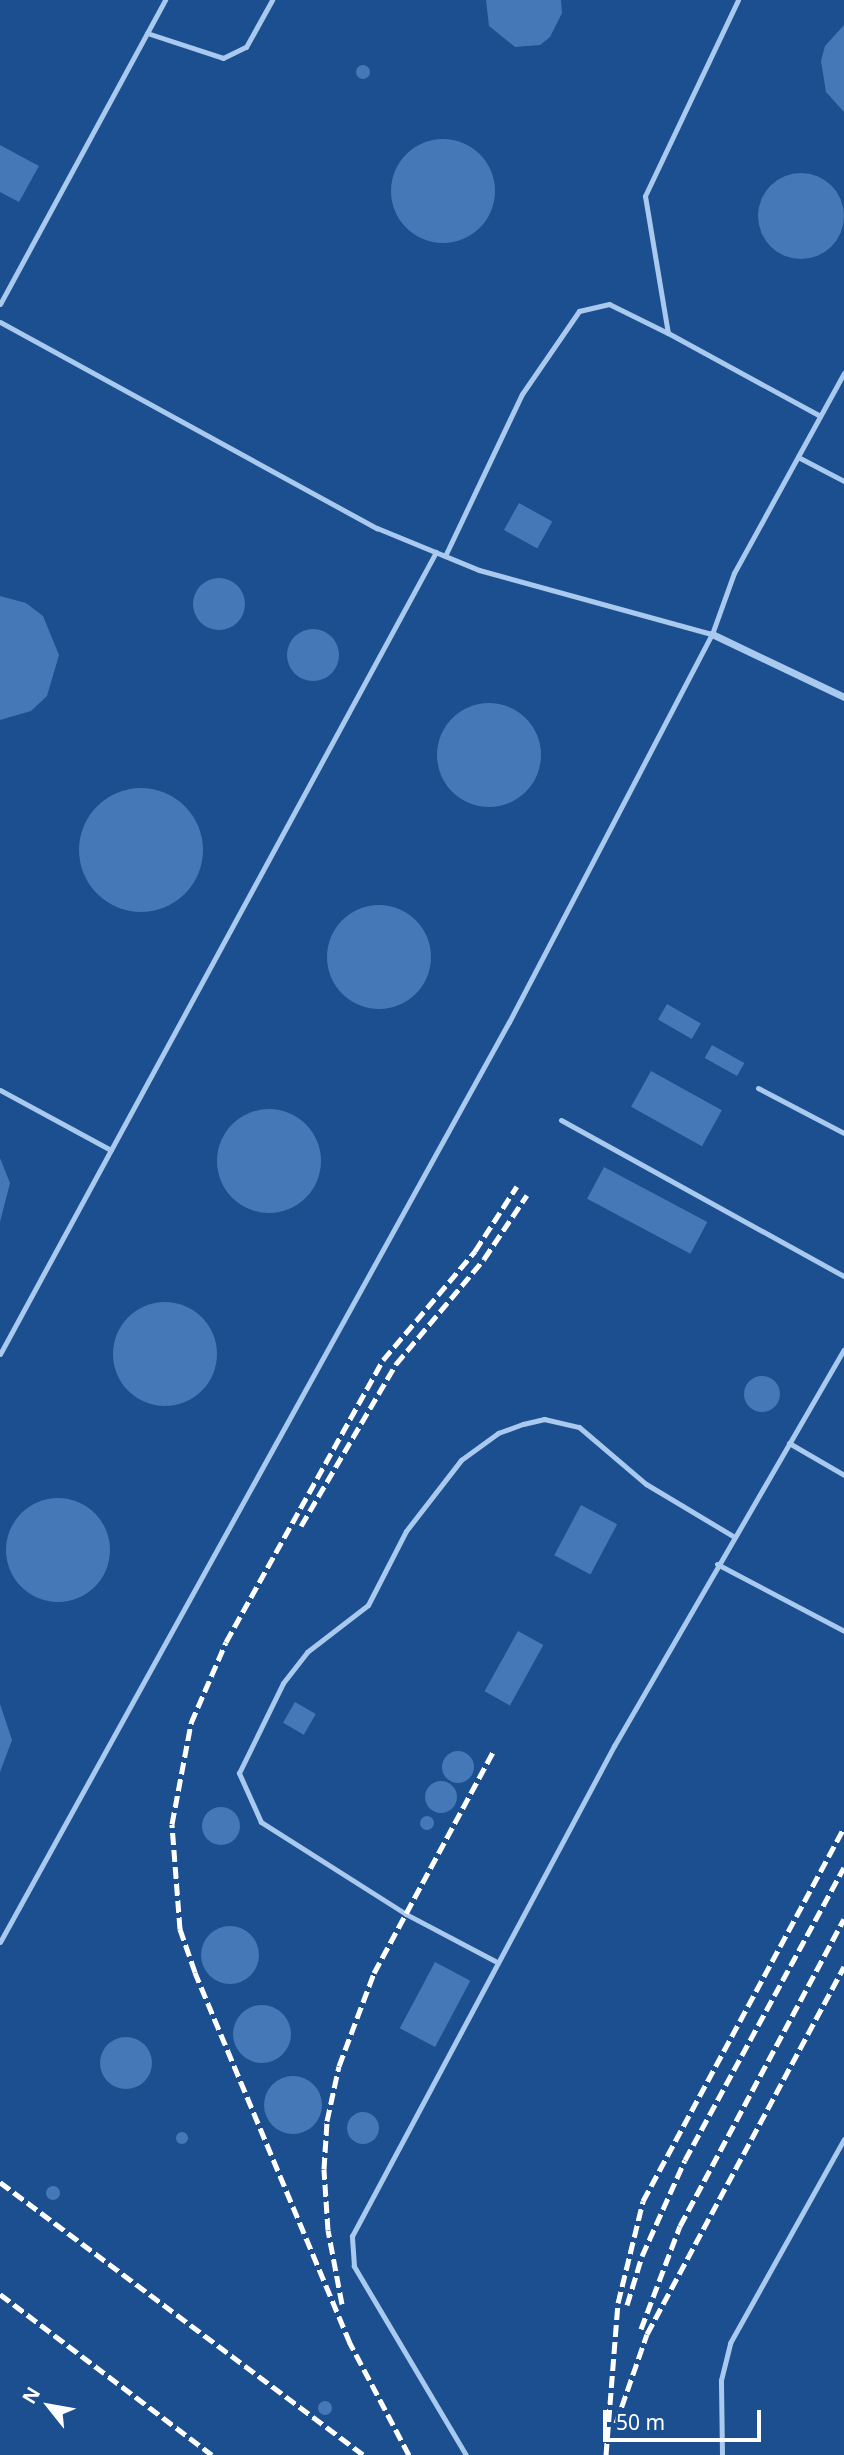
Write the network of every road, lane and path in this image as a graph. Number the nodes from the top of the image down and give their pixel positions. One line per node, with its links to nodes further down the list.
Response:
1 (165, 0): 4 (lane)
2 (272, 0): 4 (lane)
3 (737, 0): 7 (lane)
4 (147, 33): 5 (lane)
5 (0, 304)
6 (0, 322): 12 (lane)
7 (668, 333): 9 (lane); 13 (lane)
8 (844, 373): 9 (lane)
9 (820, 415): 10 (lane)
10 (798, 457): 11 (lane); 14 (lane)
11 (844, 481)
12 (436, 552): 13 (lane); 20 (lane)
13 (445, 556): 14 (lane)
14 (712, 634): 15 (street); 29 (lane)
15 (844, 697)
16 (758, 1088): 19 (lane)
17 (0, 1090): 20 (lane)
18 (561, 1120): 21 (lane)
19 (844, 1133)
20 (111, 1150): 23 (lane)
21 (844, 1276)
22 (844, 1350): 24 (lane)
23 (0, 1354)
24 (789, 1443): 25 (lane); 26 (lane)
25 (844, 1475)
26 (733, 1536): 27 (lane); 30 (lane)
27 (717, 1564): 28 (lane); 30 (lane)
28 (844, 1630)
29 (0, 1942)
30 (495, 1961): 32 (lane)
31 (844, 2139): 33 (lane)
32 (466, 2455)
33 (722, 2455)

